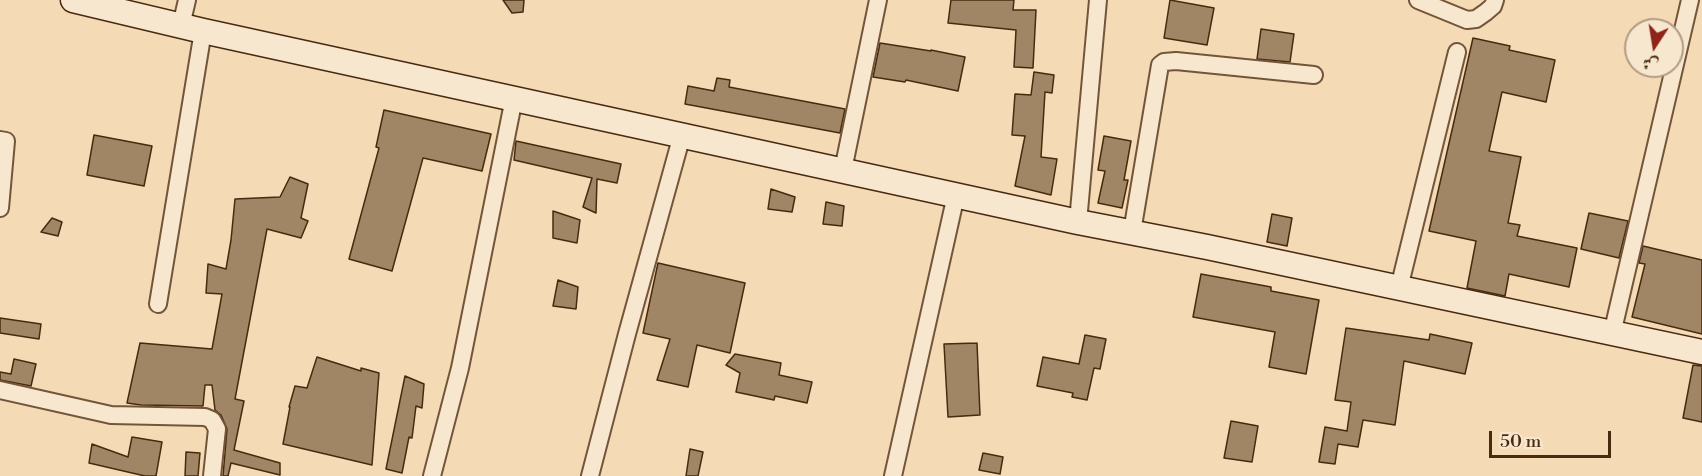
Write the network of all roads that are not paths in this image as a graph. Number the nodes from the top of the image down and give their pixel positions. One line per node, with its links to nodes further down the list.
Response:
1 (73, 0): 8 (main road)
2 (187, 0): 8 (street)
3 (878, 0): 14 (street)
4 (1098, 0): 17 (street)
5 (1418, 0): 6 (street)
6 (1495, 0)
7 (1690, 0): 21 (street)
8 (192, 28): 11 (main road); 20 (street)
9 (1457, 52): 19 (street)
10 (1314, 75): 18 (street)
11 (514, 98): 12 (main road); 25 (street)
12 (682, 135): 14 (main road); 26 (street)
13 (0, 140): 16 (street)
14 (843, 170): 15 (main road)
15 (956, 195): 17 (main road); 27 (street)
16 (0, 208)
17 (1078, 222): 18 (main road)
18 (1132, 232): 19 (main road)
19 (1399, 288): 21 (main road)
20 (158, 304)
21 (1612, 333): 22 (main road)
22 (1702, 352)
23 (0, 390): 24 (street)
24 (212, 476)
25 (432, 476)
26 (590, 476)
27 (893, 476)

